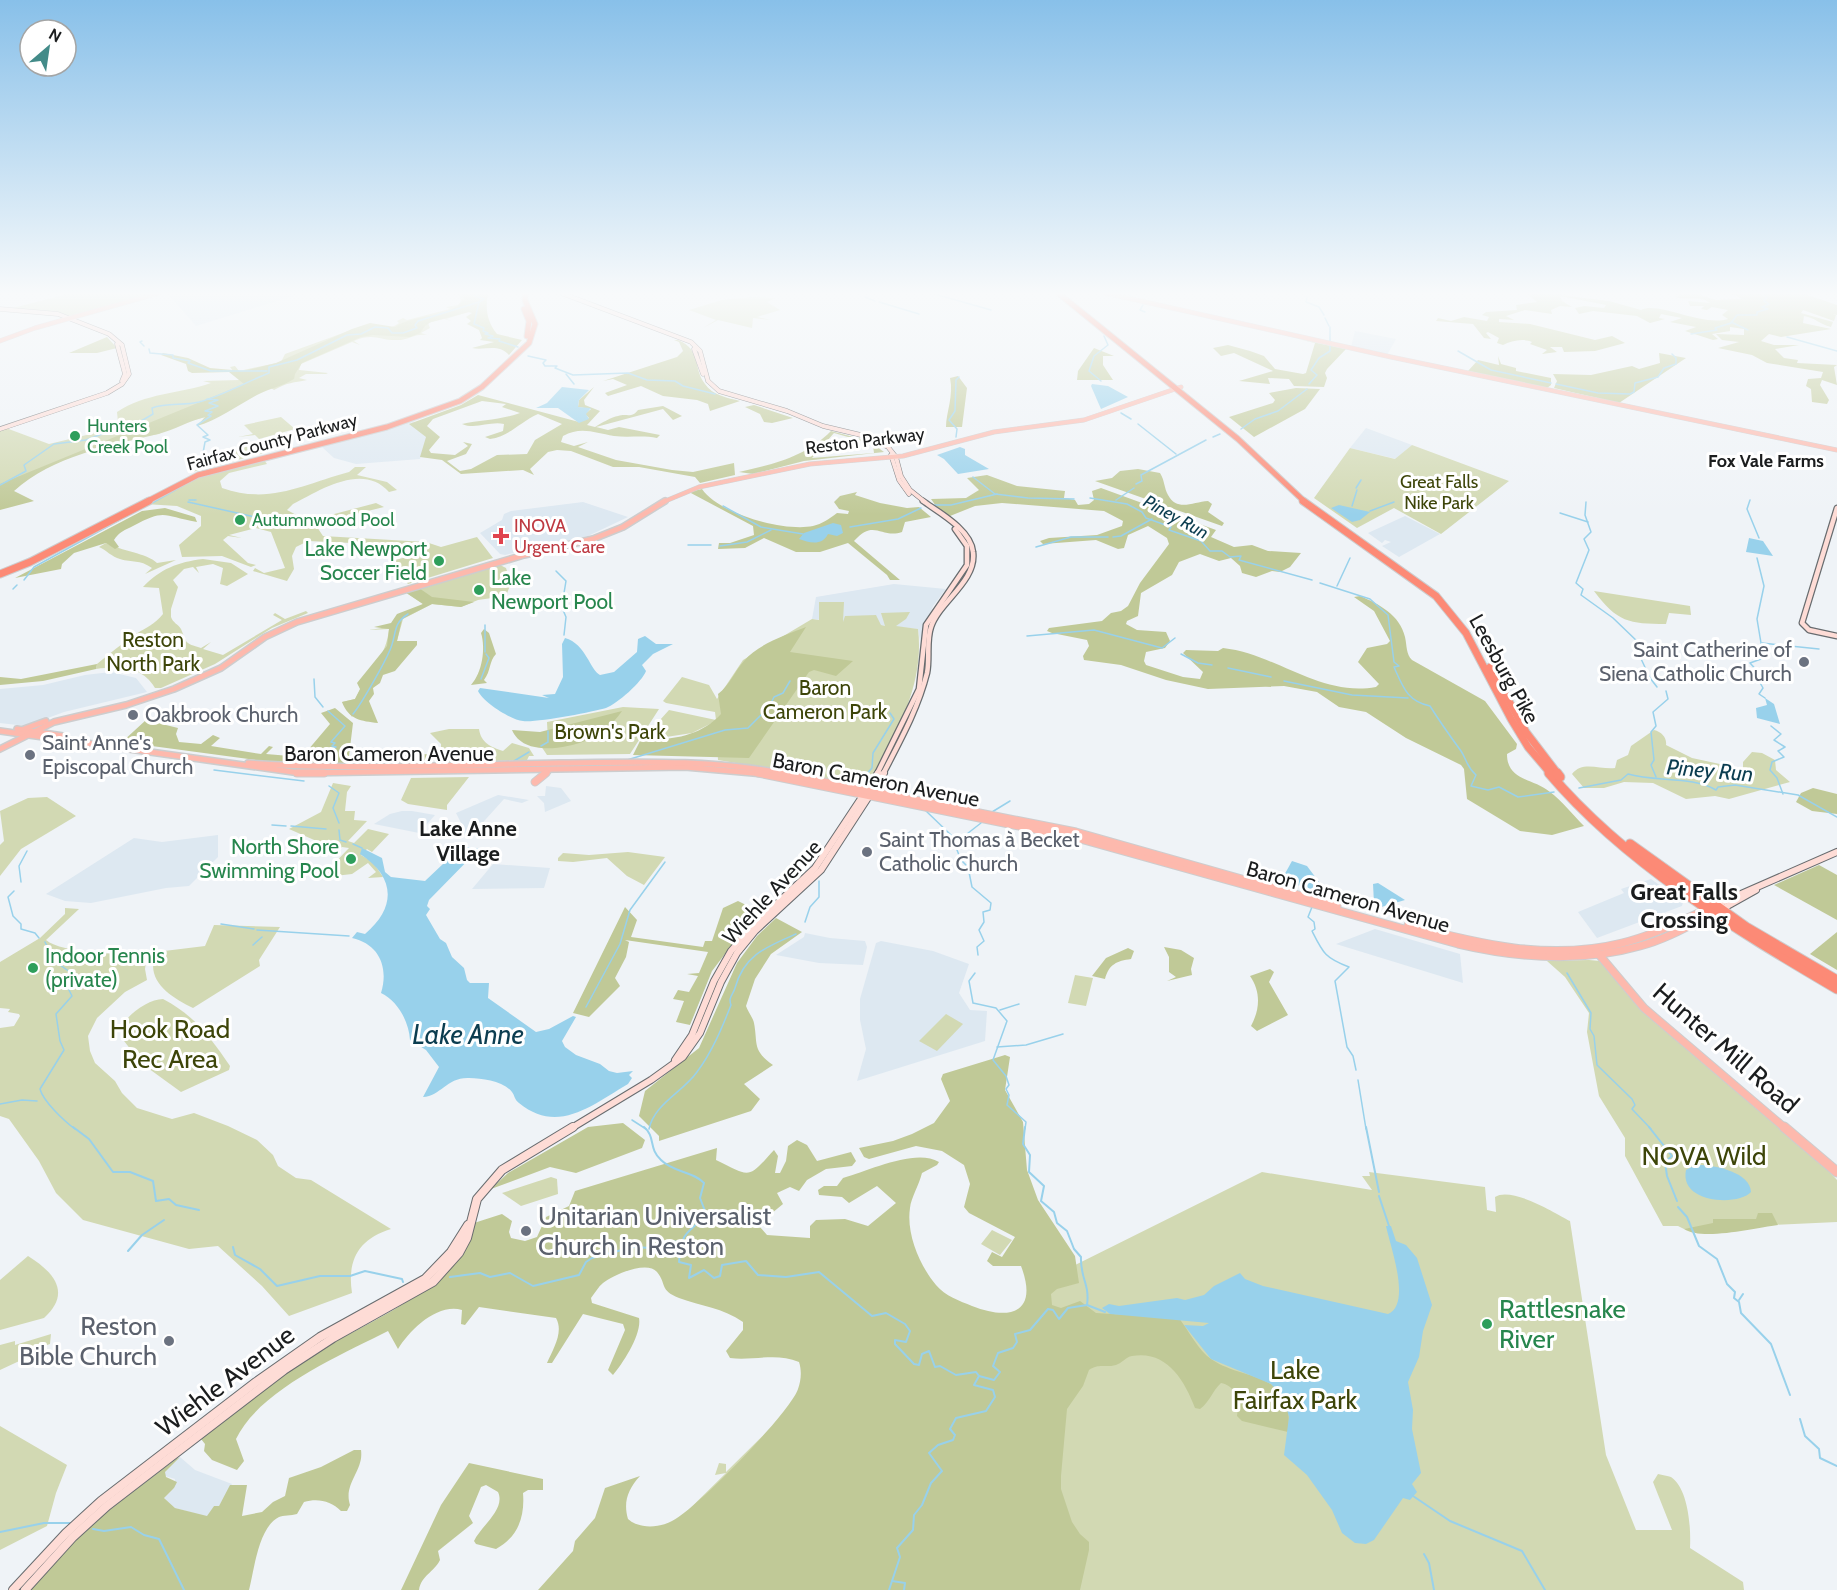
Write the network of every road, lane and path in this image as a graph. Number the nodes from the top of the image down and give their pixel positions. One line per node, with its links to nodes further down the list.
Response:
1 (122, 367): 10 (main road)
2 (498, 367): 16 (highway, Fairfax County Parkway)
3 (503, 367): 16 (highway, Fairfax County Parkway)
4 (701, 367): 12 (main road)
5 (704, 367): 12 (main road)
6 (1153, 367): 9 (highway, Leesburg Pike)
7 (1154, 367): 9 (highway, Leesburg Pike)
8 (1440, 367): 11 (main road)
9 (1178, 387): 12 (main road, Reston Parkway); 14 (highway, Leesburg Pike); 15 (highway, Leesburg Pike)
10 (0, 428)
11 (1837, 450)
12 (893, 456): 20 (main road, Reston Parkway); 21 (main road, Reston Parkway); 28 (main road, Wiehle Avenue)
13 (1837, 508): 18 (main road)
14 (1371, 548): 15 (highway); 17 (highway, Leesburg Pike)
15 (1400, 563): 19 (highway, Leesburg Pike)
16 (0, 572)
17 (1467, 633): 19 (highway); 30 (highway, Leesburg Pike)
18 (1837, 636)
19 (1483, 653): 30 (highway, Leesburg Pike)
20 (46, 721): 23 (main road); 23 (main road, Reston Parkway)
21 (58, 721): 23 (main road, Reston Parkway); 24 (main road)
22 (1, 729): 23 (main road, Baron Cameron Avenue); 25 (main road)
23 (26, 732): 24 (main road, Baron Cameron Avenue); 25 (main road, Reston Parkway); 26 (main road, Baron Cameron Avenue)
24 (54, 735): 28 (main road, Baron Cameron Avenue)
25 (2, 746)
26 (558, 769): 27 (main road); 28 (main road, Baron Cameron Avenue)
27 (535, 782)
28 (871, 793): 33 (main road, Baron Cameron Avenue); 37 (main road, Wiehle Avenue)
29 (1837, 852): 30 (main road)
30 (1715, 909): 31 (main road, Baron Cameron Avenue); 32 (highway, Leesburg Pike); 33 (main road, Baron Cameron Avenue); 34 (highway, Leesburg Pike)
31 (1697, 921): 32 (highway); 33 (main road, Baron Cameron Avenue)
32 (1735, 928): 35 (highway, Leesburg Pike)
33 (1596, 951): 36 (main road, Hunter Mill Road)
34 (1837, 980)
35 (1837, 989)
36 (1837, 1172)
37 (470, 1221): 38 (main road, Wiehle Avenue); 39 (main road, Wiehle Avenue)
38 (13, 1590)
39 (25, 1590)

